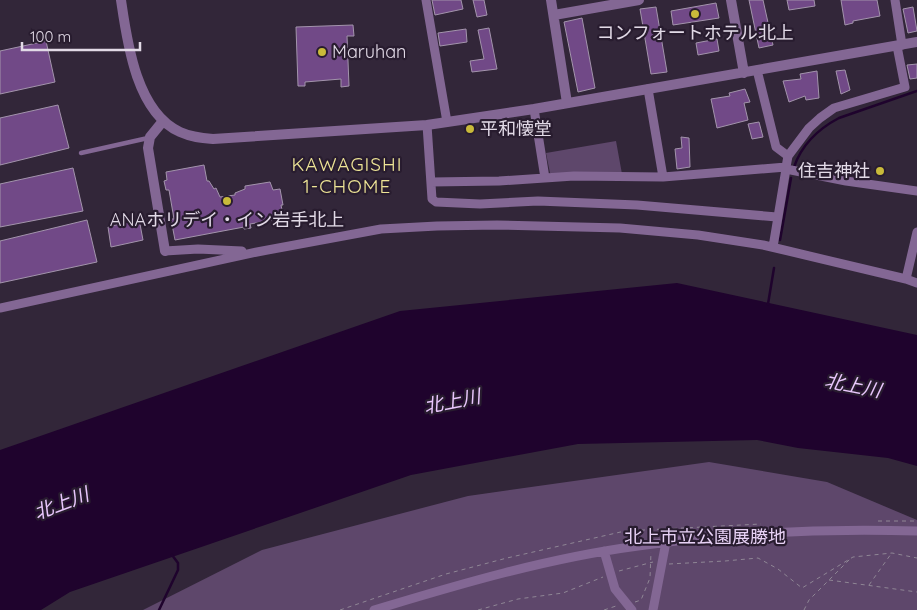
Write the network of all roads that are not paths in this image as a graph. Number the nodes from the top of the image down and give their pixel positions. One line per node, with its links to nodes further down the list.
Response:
1 (120, 0): 15 (street)
2 (426, 0): 16 (street)
3 (551, 0): 7 (street)
4 (639, 0): 7 (street)
5 (731, 0): 11 (street)
6 (895, 0): 9 (street)
7 (554, 15): 13 (street)
8 (917, 42): 9 (street)
9 (900, 45): 10 (street); 20 (street)
10 (757, 70): 11 (street); 20 (street)
11 (744, 73): 12 (street)
12 (648, 89): 13 (street); 21 (street)
13 (568, 103): 14 (street)
14 (534, 109): 16 (street); 22 (street)
15 (163, 121): 17 (street); 18 (street)
16 (447, 122): 17 (street)
17 (427, 125): 23 (street)
18 (150, 137): 19 (lane); 28 (street)
19 (81, 153)
20 (788, 156): 21 (street)
21 (663, 176): 22 (street)
22 (545, 178): 23 (street)
23 (432, 182): 25 (street)
24 (917, 191): 25 (street)
25 (778, 217): 27 (street)
26 (917, 232): 30 (street)
27 (773, 247): 29 (street); 30 (street)
28 (165, 251): 29 (street)
29 (257, 252): 32 (street)
30 (906, 279): 31 (street)
31 (917, 283)
32 (0, 308)
33 (917, 531): 34 (street)
34 (666, 542): 35 (street); 38 (street)
35 (604, 551): 36 (street); 37 (street)
36 (632, 606)
37 (374, 610)
38 (653, 610)

